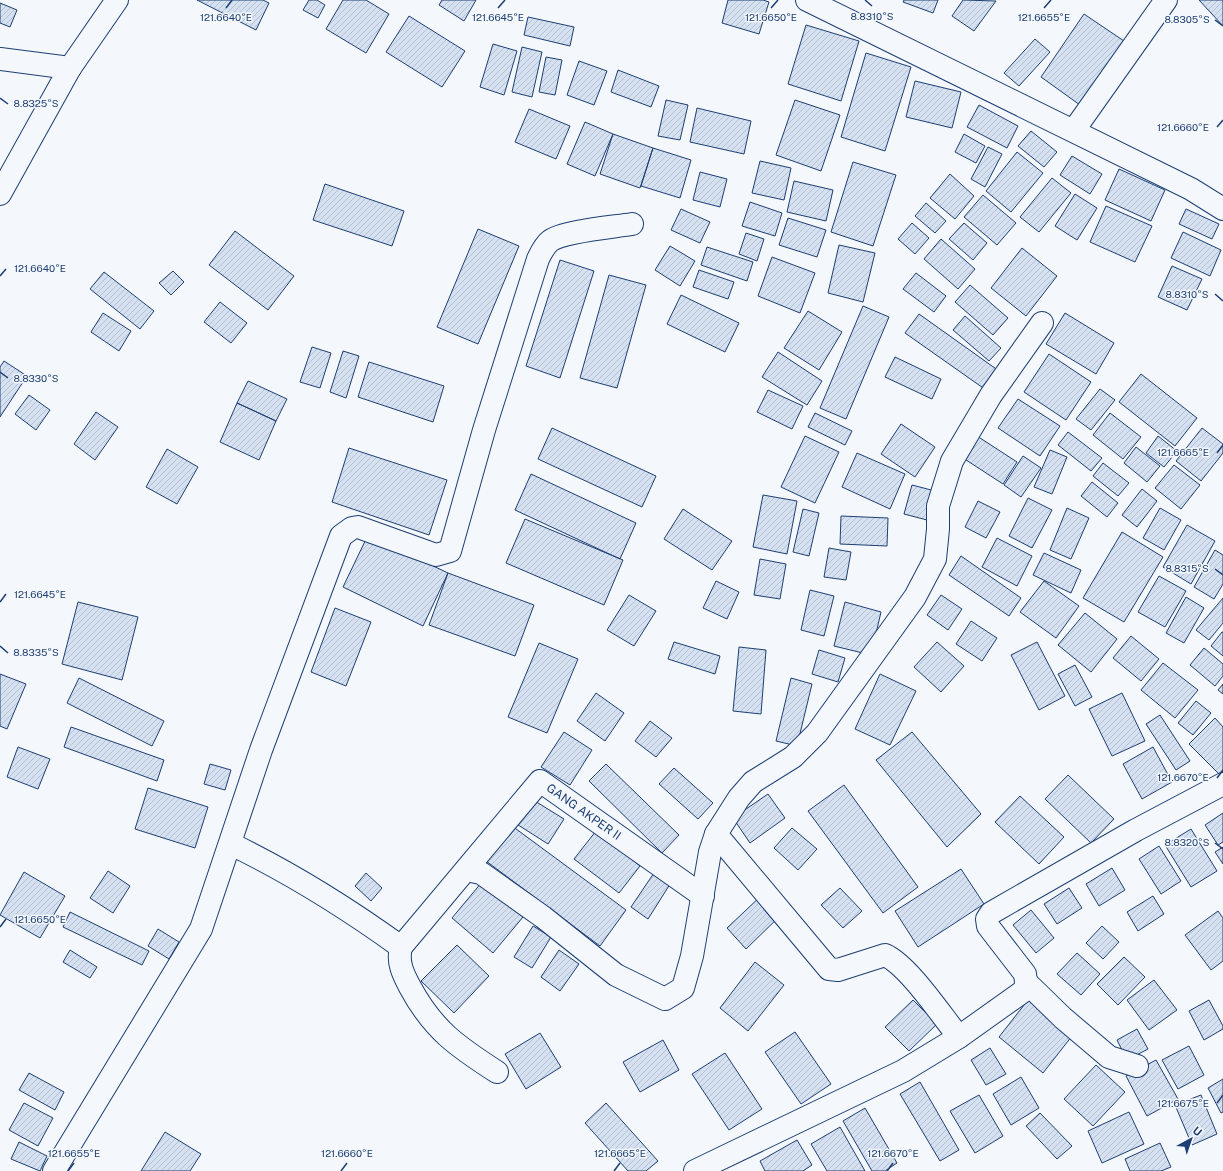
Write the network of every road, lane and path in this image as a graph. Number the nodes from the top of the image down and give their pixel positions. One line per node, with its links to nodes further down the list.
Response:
1 (117, 0): 5 (street)
2 (807, 0): 6 (street)
3 (1166, 0): 6 (street)
4 (0, 59): 5 (street)
5 (70, 68): 7 (street)
6 (1074, 130): 8 (street)
7 (0, 194)
8 (1223, 209)
9 (632, 224): 13 (street)
10 (1042, 323): 12 (street)
11 (1223, 784): 17 (street)
12 (716, 834): 15 (street); 18 (street)
13 (231, 844): 16 (street); 21 (street)
14 (466, 870): 15 (street, GANG AKPER II); 15 (street); 16 (street, GANG AKPER II)
15 (703, 896)
16 (401, 947): 20 (street)
17 (1026, 982): 18 (street); 19 (street)
18 (959, 1037): 22 (street)
19 (1137, 1066)
20 (497, 1072)
21 (54, 1171)
22 (695, 1171)

